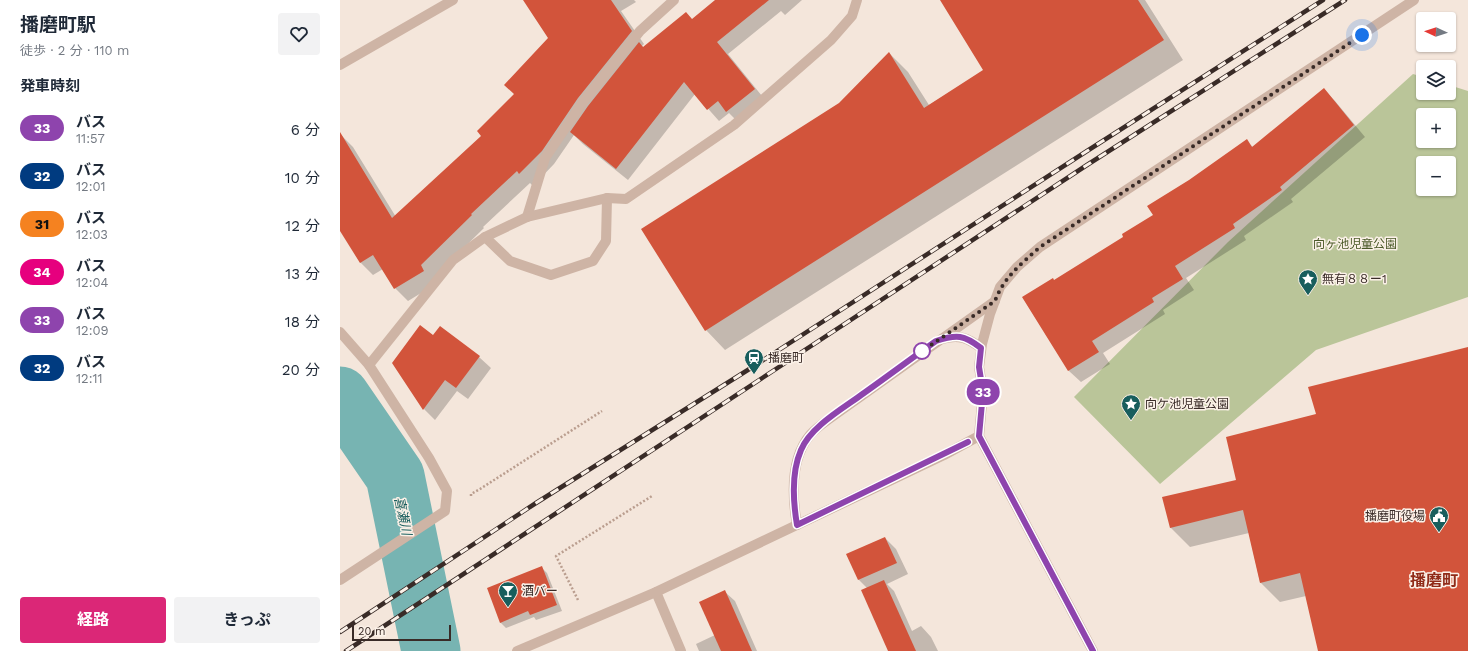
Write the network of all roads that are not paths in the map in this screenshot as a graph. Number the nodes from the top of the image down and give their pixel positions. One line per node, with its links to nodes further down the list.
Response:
1 (453, 0): 5 (street)
2 (674, 0): 7 (street)
3 (857, 0): 6 (street)
4 (1414, 0): 9 (street)
5 (340, 65)
6 (606, 198): 7 (street); 8 (street)
7 (527, 217): 8 (street)
8 (485, 237): 13 (street)
9 (995, 301): 11 (street); 12 (street)
10 (340, 332): 13 (street)
11 (936, 341): 12 (street); 15 (street)
12 (981, 348): 14 (street)
13 (369, 365): 16 (street)
14 (979, 436): 15 (street); 20 (street)
15 (797, 525): 17 (street)
16 (340, 580)
17 (656, 592): 18 (street); 19 (street)
18 (517, 651)
19 (681, 651)
20 (1093, 651)

